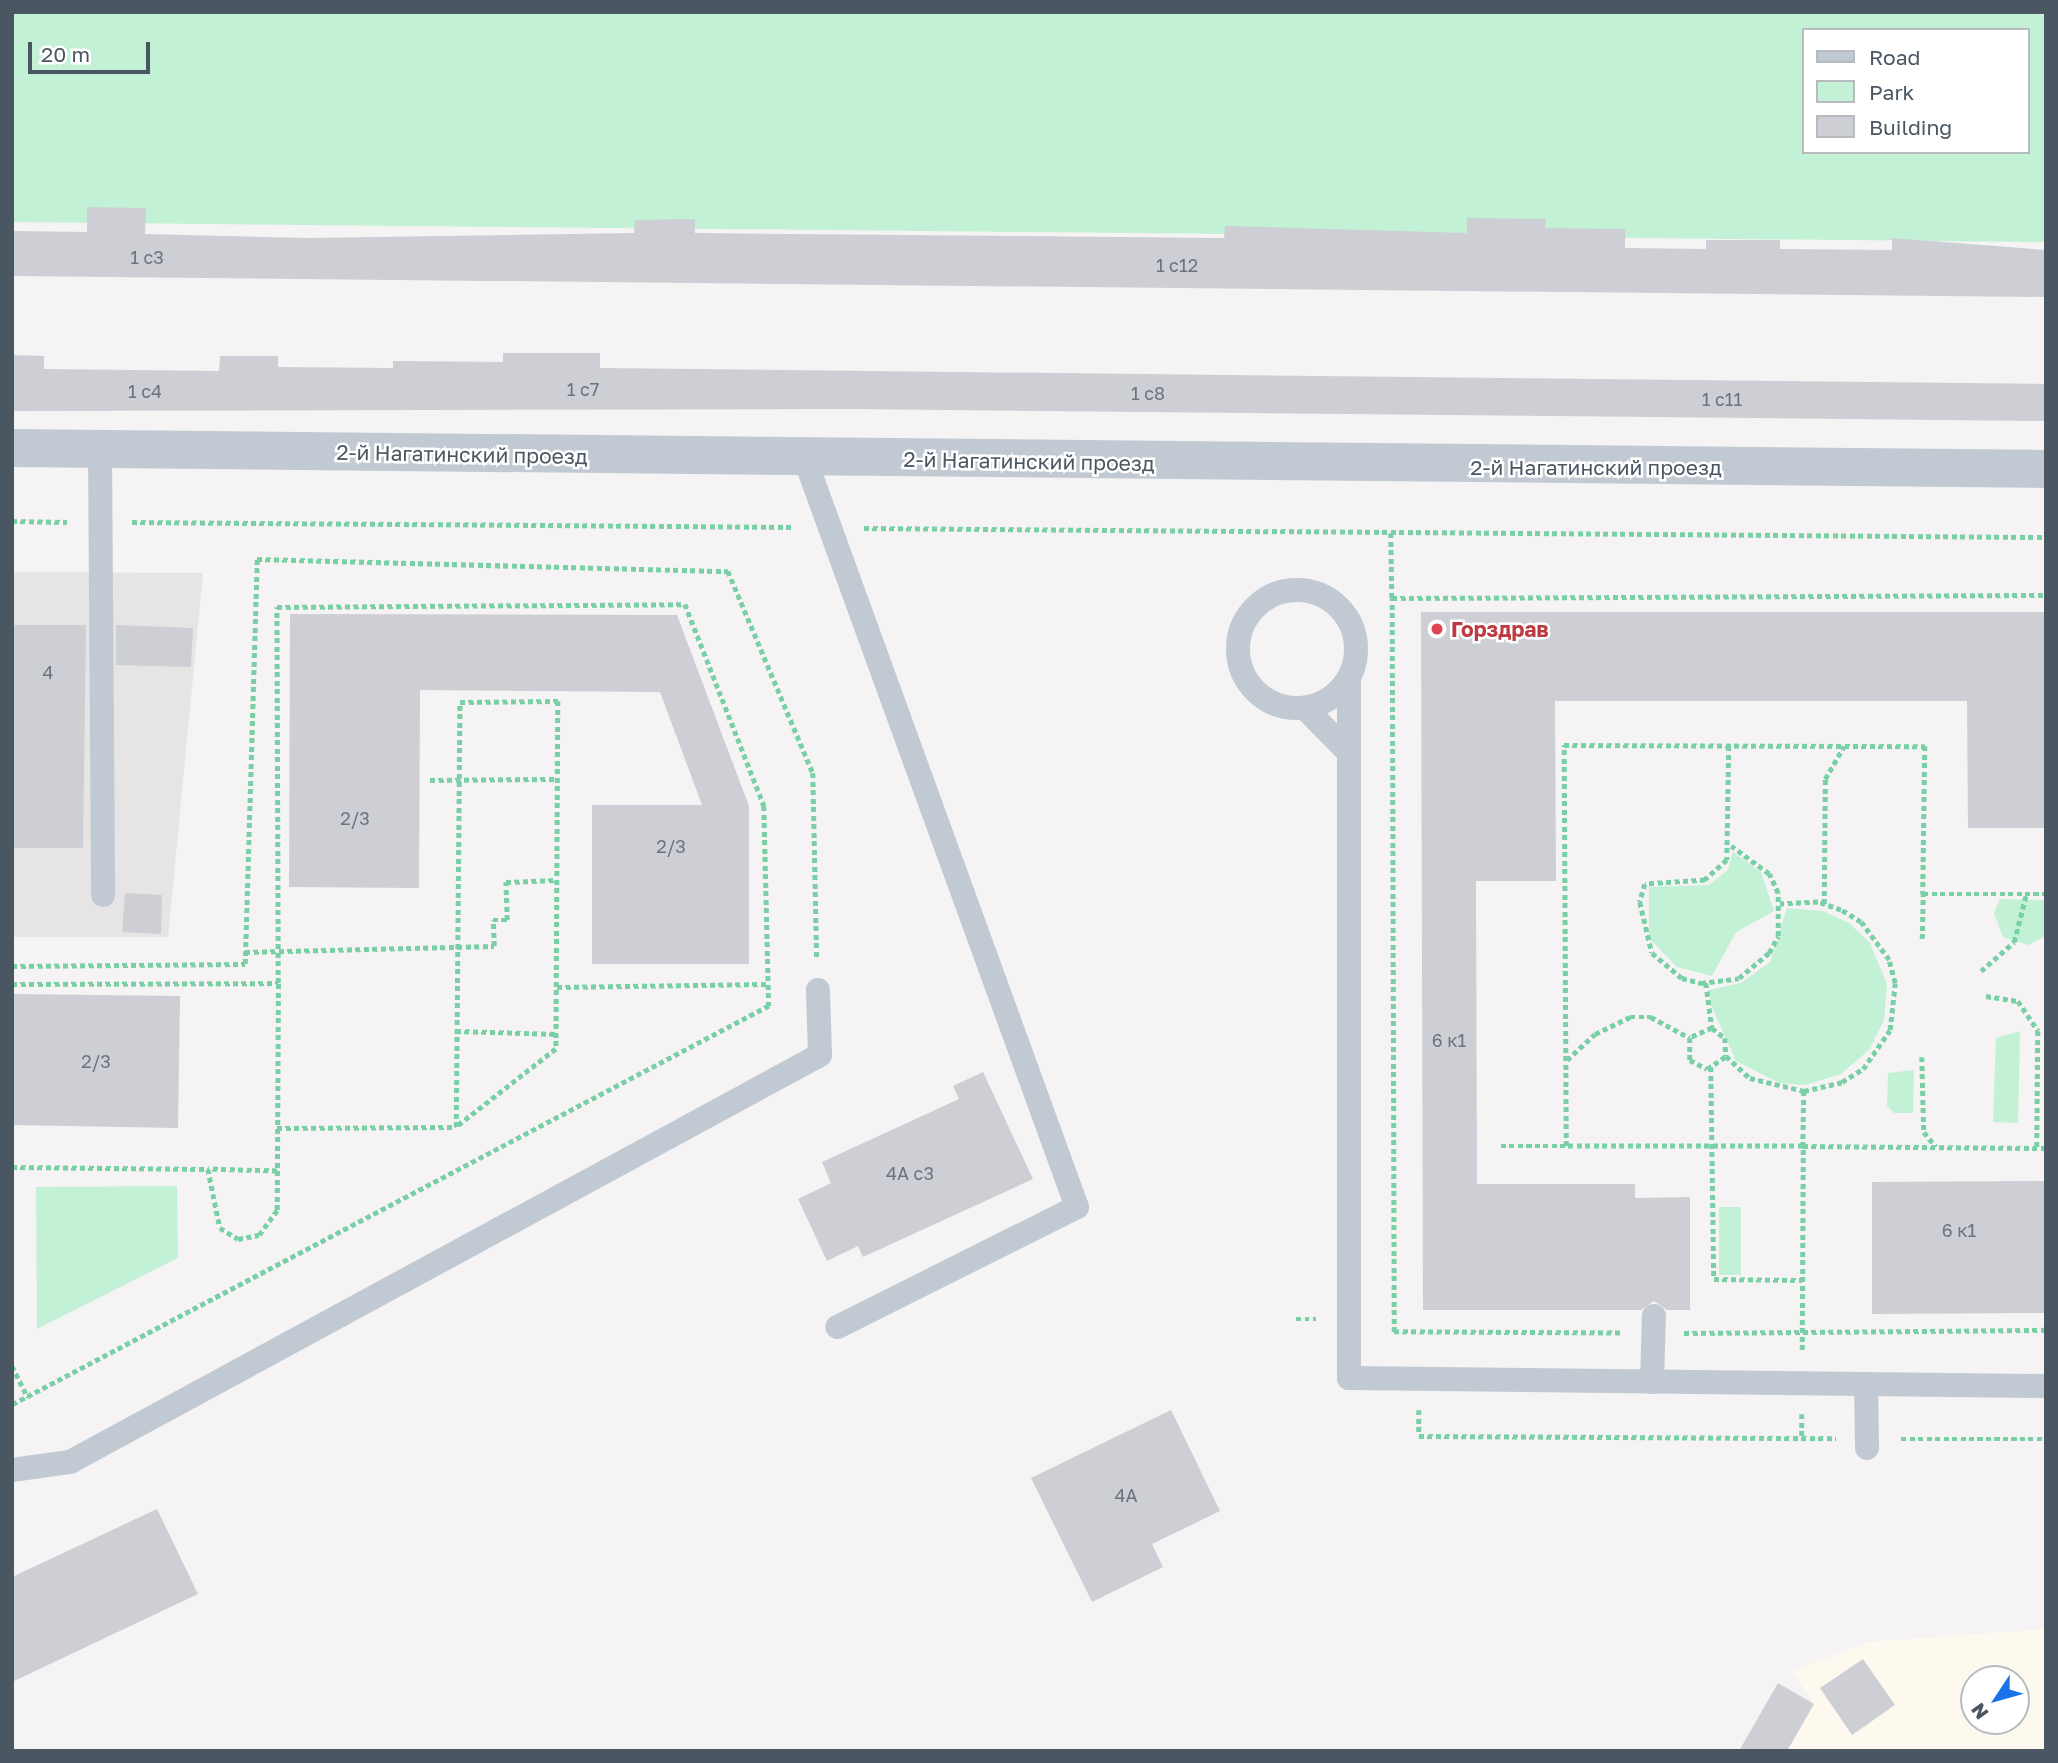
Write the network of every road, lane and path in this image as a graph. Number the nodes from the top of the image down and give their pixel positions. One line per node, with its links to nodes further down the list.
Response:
1 (12, 448): 2 (street, 2-й Нагатинский проезд)
2 (100, 449): 3 (street, 2-й Нагатинский проезд); 6 (lane)
3 (805, 458): 4 (street, 2-й Нагатинский проезд); 7 (lane)
4 (2046, 469)
5 (12, 521): 6 (path)
6 (97, 522): 7 (path); 24 (lane)
7 (829, 528): 8 (path); 64 (lane)
8 (1391, 532): 9 (path); 11 (path)
9 (2046, 537)
10 (2046, 595): 11 (path)
11 (1392, 598): 67 (path)
12 (1349, 678): 13 (lane); 13 (lane); 16 (lane)
13 (1304, 708): 16 (lane)
14 (1729, 746): 15 (path); 20 (path); 47 (path)
15 (1844, 746): 22 (path); 27 (path)
16 (1349, 752): 69 (lane)
17 (557, 779): 19 (path); 19 (path); 21 (path)
18 (430, 780): 19 (path)
19 (459, 780): 29 (path)
20 (1731, 846): 26 (path); 35 (path)
21 (557, 880): 29 (path); 38 (path)
22 (1923, 894): 25 (path); 28 (path)
23 (2046, 894): 25 (path)
24 (103, 895)
25 (2026, 895): 33 (path)
26 (1780, 904): 27 (path); 35 (path)
27 (1824, 904): 49 (path)
28 (1922, 939)
29 (457, 948): 31 (path); 42 (path)
30 (245, 952): 31 (path); 32 (path); 39 (path)
31 (278, 952): 34 (path); 37 (path)
32 (12, 966)
33 (1981, 971)
34 (278, 983): 36 (path); 51 (path)
35 (1706, 983): 41 (path)
36 (12, 984)
37 (769, 985): 38 (path); 73 (path)
38 (557, 987): 43 (path)
39 (818, 990): 77 (lane)
40 (1986, 996): 57 (path)
41 (1712, 1028): 44 (path); 45 (path)
42 (456, 1031): 43 (path); 50 (path)
43 (556, 1034): 50 (path)
44 (1689, 1038): 47 (path); 48 (path)
45 (1726, 1056): 48 (path); 49 (path)
46 (1922, 1057): 56 (path)
47 (1566, 1061): 53 (path)
48 (1712, 1067): 54 (path)
49 (1804, 1091): 55 (path)
50 (456, 1127): 51 (path)
51 (277, 1128): 61 (path)
52 (1501, 1146): 53 (path)
53 (1566, 1146): 54 (path)
54 (1715, 1146): 55 (path); 62 (path)
55 (1803, 1146): 56 (path); 62 (path)
56 (1936, 1147): 57 (path)
57 (2037, 1148): 58 (path)
58 (2046, 1148)
59 (12, 1167): 60 (path)
60 (208, 1169): 61 (path); 61 (path)
61 (277, 1171)
62 (1802, 1280): 66 (path)
63 (1654, 1325): 66 (path); 67 (path); 70 (lane)
64 (837, 1326)
65 (2046, 1330): 66 (path)
66 (1803, 1331)
67 (1417, 1332): 69 (path)
68 (12, 1366): 73 (path)
69 (1418, 1379): 70 (lane); 76 (path)
70 (1652, 1382): 71 (lane)
71 (1866, 1384): 72 (lane); 76 (lane)
72 (2046, 1386)
73 (28, 1397): 74 (path)
74 (12, 1405)
75 (2046, 1439): 76 (path)
76 (1866, 1443)
77 (12, 1470)

